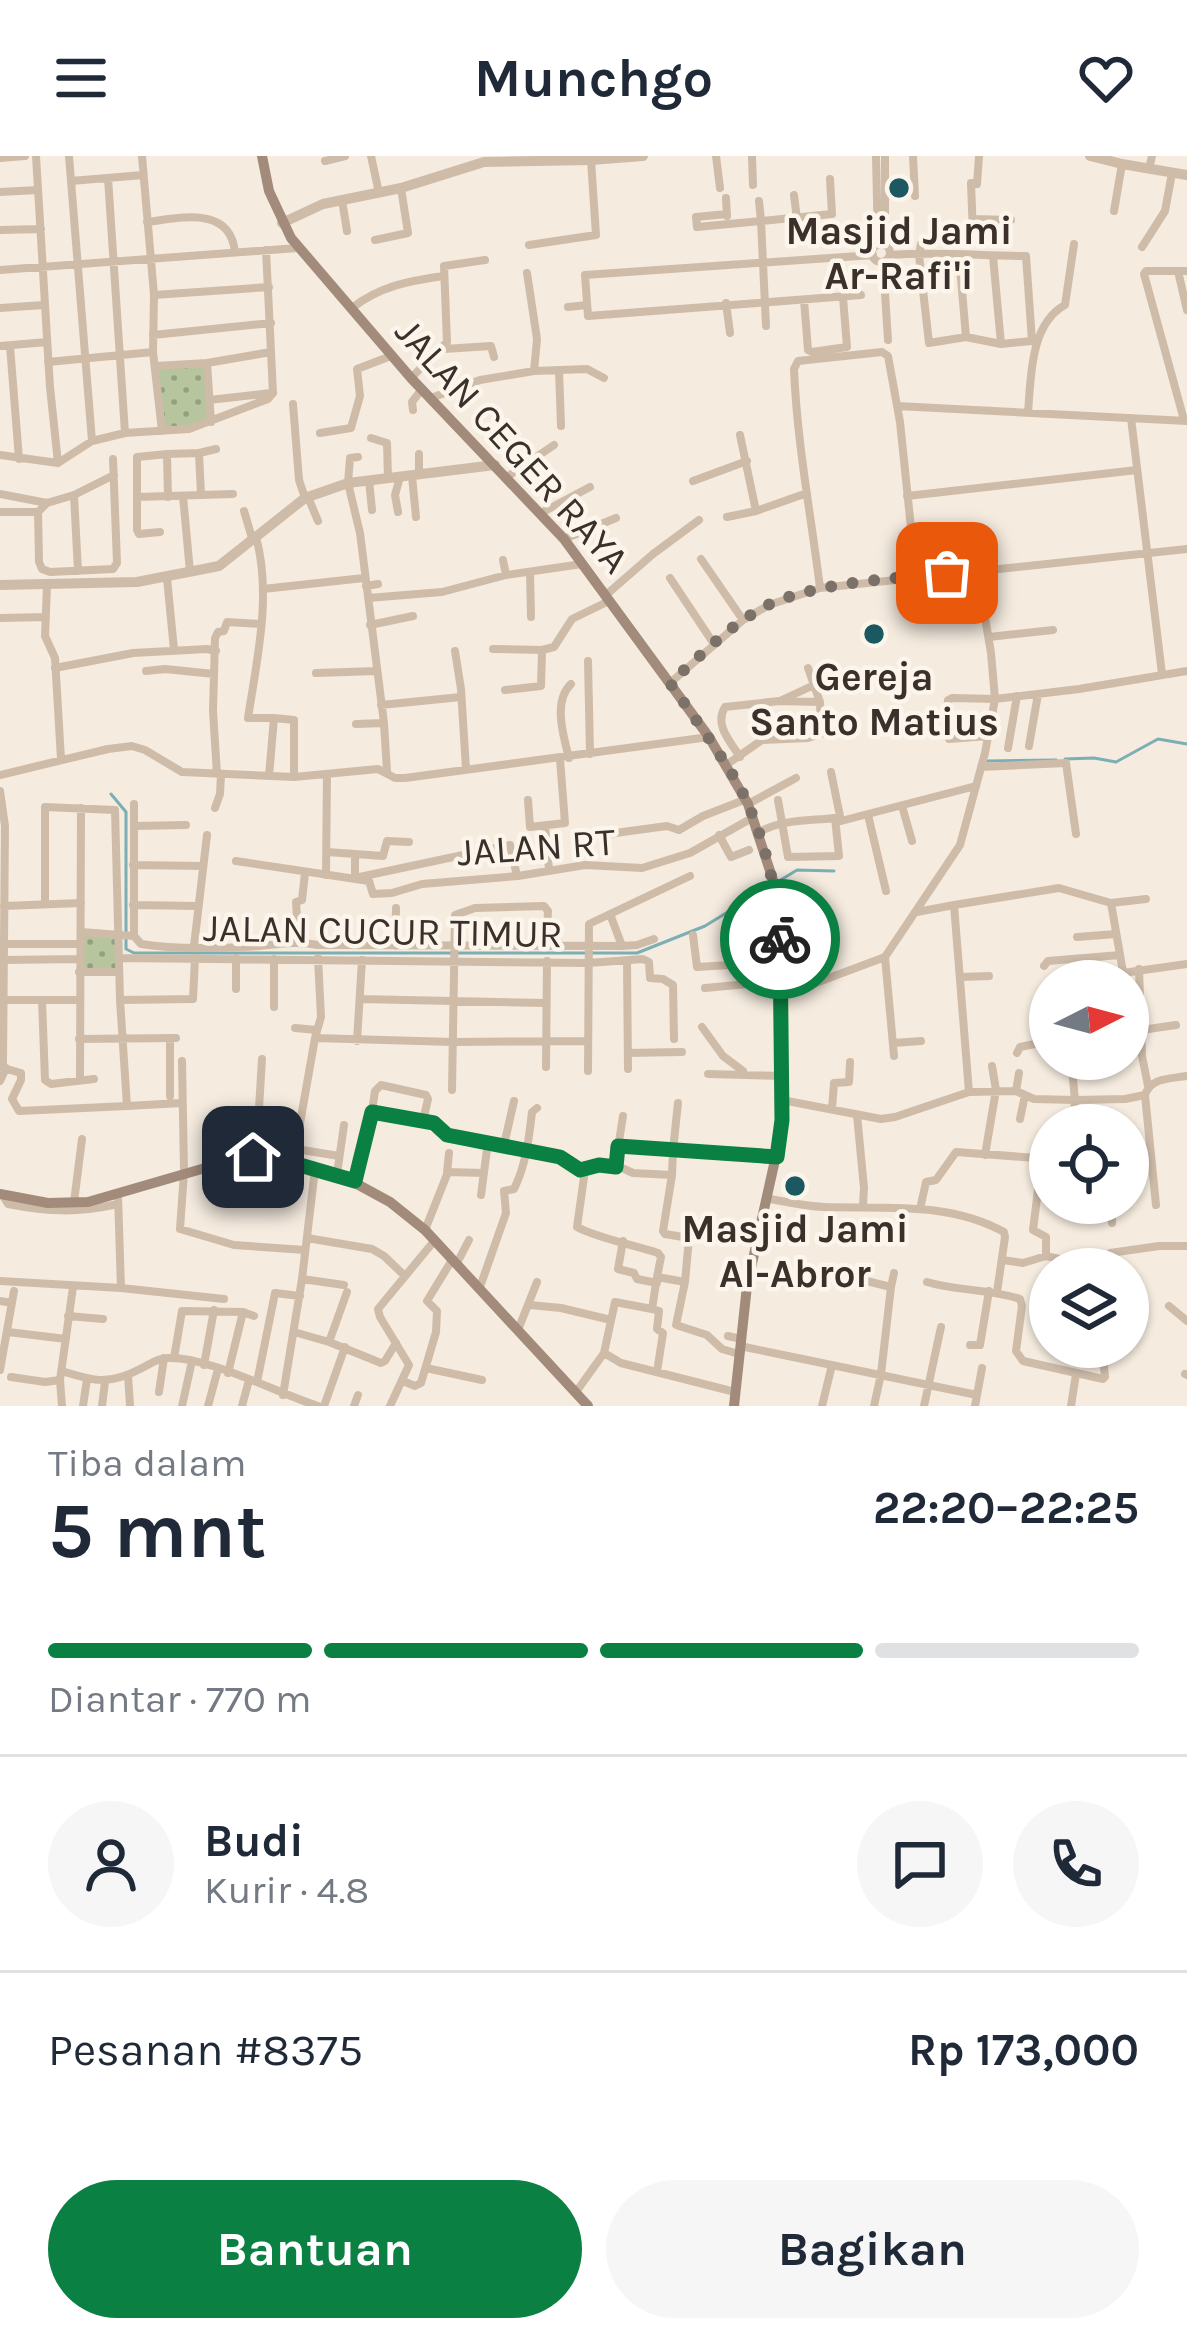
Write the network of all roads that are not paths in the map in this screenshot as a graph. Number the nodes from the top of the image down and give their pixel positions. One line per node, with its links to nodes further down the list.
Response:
1 (25, 156): 17 (street)
2 (36, 156): 33 (street)
3 (69, 156): 29 (street)
4 (142, 156): 26 (street)
5 (262, 156): 48 (main road, JALAN CEGER RAYA)
6 (345, 156): 21 (street)
7 (371, 156): 35 (street)
8 (631, 156): 9 (street); 20 (street)
9 (643, 156)
10 (716, 156): 32 (street)
11 (752, 156): 30 (street)
12 (875, 156): 39 (street)
13 (885, 156): 39 (street)
14 (913, 156): 37 (street)
15 (979, 156): 44 (street)
16 (1090, 156): 23 (street)
17 (0, 158)
18 (496, 158): 19 (street); 31 (street)
19 (546, 158): 20 (street)
20 (591, 160): 54 (street)
21 (325, 161)
22 (1151, 162): 23 (street); 24 (street)
23 (1122, 164): 42 (street)
24 (1172, 173): 25 (street); 58 (street)
25 (1187, 175)
26 (143, 176): 27 (street); 47 (street)
27 (108, 178): 29 (street); 67 (street)
28 (830, 178): 43 (street)
29 (71, 181): 69 (street)
30 (753, 185)
31 (401, 188): 35 (street); 53 (street)
32 (721, 188)
33 (38, 190): 34 (street); 49 (street)
34 (0, 192)
35 (379, 193): 40 (street)
36 (794, 195): 43 (street)
37 (915, 196)
38 (726, 198): 46 (street)
39 (880, 198): 61 (street)
40 (342, 200): 48 (street); 51 (street)
41 (759, 201): 46 (street)
42 (1114, 211)
43 (797, 219): 46 (street)
44 (973, 219): 45 (street); 52 (street)
45 (1011, 220)
46 (761, 221): 68 (street)
47 (148, 222): 60 (street); 65 (street)
48 (282, 223): 57 (main road, JALAN CEGER RAYA)
49 (41, 229): 50 (street); 70 (street)
50 (0, 230)
51 (347, 231)
52 (973, 235)
53 (375, 240)
54 (529, 244)
55 (921, 244): 62 (street)
56 (1074, 244): 119 (street)
57 (292, 245): 59 (street); 86 (main road, JALAN CEGER RAYA)
58 (1142, 247)
59 (266, 250): 60 (street); 75 (street)
60 (236, 252): 65 (street)
61 (883, 255): 62 (street); 68 (street); 93 (street)
62 (920, 255): 63 (street); 92 (street)
63 (958, 255): 64 (street); 92 (street)
64 (993, 256): 95 (street); 95 (street)
65 (151, 258): 67 (street); 76 (street)
66 (484, 260): 73 (street)
67 (112, 262): 69 (street); 100 (street)
68 (764, 262): 80 (street); 83 (street)
69 (76, 265): 70 (street); 103 (street)
70 (44, 268): 71 (street); 82 (street)
71 (0, 270)
72 (1183, 271): 87 (street); 112 (street)
73 (443, 273): 86 (street); 97 (street)
74 (527, 273): 108 (street)
75 (269, 287): 76 (street); 88 (street)
76 (154, 295): 91 (street)
77 (861, 295): 78 (street)
78 (843, 297): 79 (street); 79 (street)
79 (804, 300): 80 (street)
80 (765, 302): 81 (street); 89 (street)
81 (726, 303): 83 (street); 90 (street)
82 (44, 305): 85 (street); 94 (street)
83 (587, 305): 84 (street)
84 (568, 307)
85 (0, 308)
86 (351, 309): 101 (main road, JALAN CEGER RAYA)
87 (1187, 310)
88 (271, 322): 91 (street); 99 (street)
89 (766, 326)
90 (730, 333)
91 (153, 335): 98 (street)
92 (966, 337): 95 (street)
93 (889, 340)
94 (47, 342): 96 (street); 104 (street)
95 (1001, 344)
96 (5, 346): 137 (street)
97 (442, 349): 102 (street); 109 (street)
98 (153, 352): 100 (street); 106 (street)
99 (271, 352): 105 (street); 113 (street)
100 (118, 356): 103 (street); 126 (street)
101 (391, 356): 109 (main road, JALAN CEGER RAYA); 125 (street)
102 (494, 357)
103 (83, 358): 104 (street); 129 (street)
104 (48, 362): 140 (street)
105 (207, 363): 106 (street); 115 (street)
106 (156, 366): 124 (street)
107 (559, 370): 108 (street); 110 (street); 123 (street)
108 (534, 371): 114 (street)
109 (411, 378): 114 (main road, JALAN CEGER RAYA)
110 (604, 378)
111 (1187, 388): 112 (street)
112 (1174, 390): 121 (street)
113 (273, 393): 115 (street); 122 (street)
114 (426, 394): 118 (street); 141 (main road, JALAN CEGER RAYA)
115 (209, 400): 122 (street)
116 (293, 404): 159 (street)
117 (897, 406): 119 (street); 150 (street); 156 (street)
118 (413, 410)
119 (1028, 413): 120 (street)
120 (1131, 418): 121 (street); 142 (street)
121 (1185, 421)
122 (211, 422): 124 (street)
123 (561, 426)
124 (162, 431): 126 (street)
125 (320, 433)
126 (124, 434): 129 (street)
127 (740, 435): 139 (street)
128 (370, 438): 144 (street)
129 (92, 441): 140 (street)
130 (554, 445): 145 (street)
131 (216, 449): 132 (street)
132 (199, 453): 133 (street); 154 (street)
133 (167, 454): 157 (street); 158 (street)
134 (419, 454): 144 (street)
135 (0, 455): 137 (street)
136 (358, 457): 148 (street)
137 (19, 459): 140 (street)
138 (113, 459): 143 (street)
139 (747, 461): 147 (street); 163 (street)
140 (58, 463)
141 (495, 465): 144 (street); 145 (main road, JALAN CEGER RAYA)
142 (1137, 470): 156 (street); 177 (street)
143 (114, 476): 153 (street); 181 (street)
144 (405, 476): 146 (street); 166 (street); 168 (street)
145 (507, 477): 167 (main road, JALAN CEGER RAYA)
146 (369, 480): 148 (street); 161 (street)
147 (693, 481)
148 (348, 483): 159 (street); 189 (street)
149 (590, 487): 167 (street)
150 (807, 493): 163 (street); 195 (street)
151 (0, 494): 160 (street)
152 (233, 494): 154 (street)
153 (74, 495): 160 (street); 181 (street)
154 (201, 495): 155 (street)
155 (183, 496): 158 (street); 184 (street)
156 (908, 496): 186 (street)
157 (137, 497): 158 (street); 173 (street)
158 (168, 497)
159 (307, 497): 171 (street); 174 (street)
160 (47, 502): 165 (street)
161 (372, 510)
162 (244, 511): 174 (street)
163 (755, 511): 169 (street)
164 (0, 512): 165 (street)
165 (38, 512): 181 (street)
166 (398, 512)
167 (541, 514): 175 (main road, JALAN CEGER RAYA)
168 (416, 517)
169 (727, 517)
170 (616, 518): 175 (street)
171 (318, 520)
172 (699, 520): 199 (street)
173 (160, 532)
174 (254, 537): 184 (street); 196 (street)
175 (564, 539): 180 (main road, JALAN CEGER RAYA)
176 (1187, 549): 177 (street)
177 (1147, 553): 182 (street); 223 (street)
178 (701, 559): 204 (street)
179 (503, 560): 185 (street)
180 (584, 564): 183 (street); 199 (main road, JALAN CEGER RAYA)
181 (78, 570): 190 (street)
182 (977, 570): 186 (street); 208 (street)
183 (530, 572): 185 (street); 202 (street)
184 (190, 573): 187 (street)
185 (506, 575): 194 (street)
186 (916, 577): 195 (street)
187 (167, 578): 190 (street); 211 (street)
188 (670, 578): 209 (street)
189 (365, 582): 191 (street); 196 (street); 198 (street)
190 (78, 584): 193 (street)
191 (378, 584)
192 (0, 585): 193 (street)
193 (47, 586): 201 (street)
194 (467, 586): 197 (street); 198 (street)
195 (820, 588): 204 (street)
196 (263, 589): 205 (street)
197 (471, 597)
198 (368, 598): 206 (street)
199 (609, 598): 212 (street); 224 (main road, JALAN CEGER RAYA)
200 (413, 616): 206 (street)
201 (46, 617): 203 (street); 216 (street)
202 (531, 617)
203 (0, 619)
204 (743, 620): 209 (street)
205 (261, 624): 213 (street); 236 (street)
206 (370, 625): 219 (street)
207 (1053, 629): 208 (street)
208 (989, 637): 231 (street)
209 (714, 644): 224 (street)
210 (493, 649): 212 (street)
211 (174, 650): 213 (street); 216 (street)
212 (542, 650): 227 (street)
213 (216, 651): 222 (street)
214 (455, 651): 230 (street)
215 (589, 661): 244 (street)
216 (55, 668): 247 (street)
217 (808, 668): 226 (street)
218 (146, 670): 222 (street)
219 (376, 671): 221 (street); 234 (street)
220 (1187, 671): 223 (street)
221 (316, 673)
222 (214, 674): 252 (street)
223 (1162, 674): 228 (street)
224 (670, 683): 240 (main road, JALAN CEGER RAYA)
225 (571, 684): 246 (street)
226 (814, 685): 232 (street); 233 (street)
227 (505, 690)
228 (1038, 694): 229 (street); 242 (street)
229 (1017, 696): 231 (street); 243 (street)
230 (461, 698): 234 (street); 250 (street)
231 (994, 699): 235 (street); 239 (street)
232 (779, 701): 233 (street); 245 (street)
233 (820, 702): 245 (street)
234 (381, 705): 237 (street)
235 (947, 708)
236 (274, 718): 256 (street); 257 (street)
237 (384, 723): 238 (street); 254 (street)
238 (356, 724)
239 (989, 736): 241 (street); 248 (street)
240 (709, 737): 244 (street); 249 (main road, JALAN CEGER RAYA)
241 (949, 739)
242 (1029, 746)
243 (1008, 748)
244 (590, 754): 246 (street)
245 (740, 757): 249 (street)
246 (564, 758): 250 (street); 274 (street)
247 (61, 759): 252 (street); 255 (street)
248 (983, 761): 259 (street); 276 (street)
249 (725, 766): 263 (main road, JALAN CEGER RAYA)
250 (466, 770): 254 (street)
251 (831, 772): 268 (street)
252 (219, 774): 256 (street); 267 (street)
253 (327, 774): 254 (street); 257 (street); 284 (street)
254 (387, 774)
255 (0, 775)
256 (269, 776): 257 (street)
257 (294, 777)
258 (796, 778): 263 (street)
259 (973, 787): 265 (street); 306 (street)
260 (0, 791): 270 (street)
261 (528, 800): 274 (street)
262 (778, 800): 271 (street)
263 (746, 802): 269 (main road, JALAN CEGER RAYA); 278 (street)
264 (134, 804): 273 (street)
265 (902, 806): 268 (street); 281 (street)
266 (81, 808): 299 (street); 300 (street); 311 (street)
267 (215, 808)
268 (869, 817): 296 (street)
269 (752, 818): 275 (main road, JALAN CEGER RAYA); 279 (street, JALAN RT)
270 (3, 824): 282 (street)
271 (782, 824): 271 (street); 275 (street)
272 (186, 825): 273 (street)
273 (133, 826): 287 (street)
274 (545, 826): 289 (street)
275 (758, 833): 337 (main road, JALAN CEGER RAYA)
276 (1076, 834)
277 (208, 835): 288 (street)
278 (608, 835)
279 (719, 835): 283 (street); 289 (street, JALAN RT)
280 (409, 842): 285 (street)
281 (913, 842)
282 (3, 845): 295 (street)
283 (749, 850)
284 (327, 852): 285 (street); 291 (street)
285 (356, 854): 294 (street)
286 (236, 861): 290 (street, JALAN RT)
287 (133, 865): 288 (street); 301 (street)
288 (202, 866): 302 (street)
289 (548, 870): 292 (street, JALAN RT)
290 (305, 873): 291 (street, JALAN RT); 309 (street)
291 (326, 875): 294 (street, JALAN RT)
292 (518, 876): 294 (street, JALAN RT); 294 (street)
293 (690, 876): 307 (street)
294 (355, 878)
295 (2, 886): 304 (street)
296 (886, 891)
297 (1146, 899): 298 (street)
298 (1111, 903): 303 (street); 310 (street)
299 (45, 904): 300 (street); 304 (street)
300 (81, 904): 308 (street)
301 (133, 905): 302 (street); 311 (street)
302 (197, 905): 317 (street)
303 (954, 905): 306 (street); 343 (street)
304 (4, 906): 315 (street)
305 (395, 908): 318 (street)
306 (915, 912): 325 (street)
307 (610, 914): 320 (street); 323 (street)
308 (81, 932): 311 (street); 316 (street)
309 (298, 933)
310 (1116, 934): 313 (street); 324 (street)
311 (127, 935): 317 (street); 326 (street)
312 (693, 935): 337 (street)
313 (1077, 937)
314 (654, 938): 320 (street)
315 (4, 944): 316 (street); 331 (street)
316 (80, 944): 330 (street)
317 (194, 946): 321 (street)
318 (395, 946): 321 (street); 322 (street)
319 (546, 946): 322 (street); 322 (street); 323 (street)
320 (622, 946): 323 (street)
321 (318, 952): 329 (street, JALAN CUCUR TIMUR); 332 (street, JALAN CUCUR TIMUR); 360 (street)
322 (452, 954): 332 (street, JALAN CUCUR TIMUR); 335 (street, JALAN CUCUR TIMUR); 353 (street)
323 (587, 955): 335 (street, JALAN CUCUR TIMUR); 336 (street, JALAN CUCUR TIMUR); 364 (street)
324 (1120, 955): 333 (street); 334 (street)
325 (885, 957): 347 (street); 369 (street)
326 (119, 958): 327 (street, JALAN CUCUR TIMUR); 341 (street)
327 (195, 958): 328 (street, JALAN CUCUR TIMUR); 352 (street)
328 (236, 958): 329 (street, JALAN CUCUR TIMUR); 345 (street)
329 (274, 958): 355 (street)
330 (79, 959): 331 (street); 340 (street)
331 (5, 960): 349 (street)
332 (362, 960): 348 (street)
333 (1054, 960)
334 (1121, 960)
335 (547, 961): 354 (street)
336 (627, 961): 363 (street, JALAN CUCUR TIMUR); 373 (street)
337 (781, 962): 344 (main road, JALAN CEGER RAYA)
338 (1187, 964): 339 (street)
339 (1149, 968)
340 (79, 972): 341 (street); 351 (street)
341 (119, 972): 352 (street)
342 (989, 976): 343 (street)
343 (961, 977): 396 (street)
344 (781, 981): 346 (street); 347 (main road, JALAN CEGER RAYA)
345 (236, 988)
346 (705, 988)
347 (781, 996): 386 (main road, JALAN CEGER RAYA)
348 (360, 999): 353 (street); 365 (street)
349 (4, 1000): 350 (street); 378 (street)
350 (42, 1000): 351 (street); 388 (street)
351 (79, 1000): 362 (street)
352 (120, 1000): 361 (street)
353 (453, 1002): 354 (street); 368 (street)
354 (546, 1003): 366 (street)
355 (274, 1007)
356 (1176, 1025): 359 (street)
357 (702, 1027): 385 (street)
358 (295, 1028): 360 (street)
359 (1149, 1029)
360 (316, 1034): 365 (street); 418 (street)
361 (123, 1037): 362 (street); 398 (street); 405 (street)
362 (79, 1039): 388 (street)
363 (674, 1039)
364 (588, 1040): 366 (street); 382 (street)
365 (357, 1041): 368 (street)
366 (546, 1041): 368 (street); 380 (street)
367 (921, 1041): 369 (street)
368 (453, 1042): 393 (street)
369 (894, 1043): 374 (street)
370 (1029, 1045): 372 (street)
371 (682, 1052): 373 (street)
372 (1017, 1052)
373 (628, 1053): 381 (street)
374 (894, 1056)
375 (262, 1059): 424 (street)
376 (182, 1060): 402 (street)
377 (850, 1062): 407 (street)
378 (3, 1066): 392 (street); 405 (street)
379 (992, 1066): 394 (street)
380 (546, 1067)
381 (628, 1069)
382 (589, 1071)
383 (1019, 1072): 397 (street)
384 (708, 1074): 385 (street)
385 (750, 1074): 386 (street)
386 (782, 1076): 400 (main road, JALAN CEGER RAYA)
387 (1187, 1076): 395 (street)
388 (80, 1078): 389 (street)
389 (94, 1079)
390 (1073, 1080): 401 (street)
391 (1145, 1080): 395 (street)
392 (0, 1081)
393 (452, 1090)
394 (996, 1090): 396 (street); 397 (street); 422 (street)
395 (1146, 1091): 401 (street); 443 (street)
396 (969, 1092): 409 (street)
397 (1020, 1093): 401 (street); 411 (street)
398 (170, 1096)
399 (514, 1100): 416 (street)
400 (782, 1100): 407 (street); 425 (main road, JALAN CEGER RAYA)
401 (1075, 1100): 404 (street)
402 (181, 1103): 405 (street); 431 (street)
403 (678, 1103): 420 (street)
404 (1075, 1104)
405 (127, 1106)
406 (537, 1108): 419 (street)
407 (832, 1109): 409 (street)
408 (372, 1112): 412 (street); 412 (street); 436 (street)
409 (857, 1115): 442 (street)
410 (623, 1116): 417 (street)
411 (1020, 1119)
412 (423, 1121): 415 (street)
413 (344, 1125): 423 (street)
414 (82, 1139): 441 (street)
415 (488, 1142): 416 (street); 433 (street)
416 (504, 1145): 419 (street)
417 (618, 1146): 420 (street); 428 (street)
418 (296, 1149): 423 (street); 427 (street)
419 (527, 1149): 430 (street); 469 (street)
420 (673, 1150): 425 (street); 435 (street)
421 (449, 1153): 432 (street)
422 (985, 1155): 426 (street); 444 (street)
423 (339, 1156): 434 (street)
424 (256, 1157): 427 (main road); 431 (main road)
425 (777, 1157): 439 (main road, JALAN CEGER RAYA)
426 (1029, 1158)
427 (293, 1163): 429 (main road)
428 (616, 1167): 430 (street); 435 (street)
429 (315, 1169): 434 (main road); 448 (street)
430 (585, 1171): 451 (street)
431 (184, 1172): 440 (main road); 455 (street)
432 (447, 1173): 433 (street); 446 (street)
433 (484, 1173): 438 (street)
434 (337, 1174): 436 (main road)
435 (672, 1175): 449 (street)
436 (355, 1181): 446 (main road)
437 (1, 1194): 440 (street); 441 (main road)
438 (481, 1195)
439 (766, 1198): 442 (street); 447 (main road, JALAN CEGER RAYA)
440 (118, 1199): 441 (main road); 471 (street)
441 (74, 1204)
442 (863, 1205): 444 (street)
443 (1156, 1205)
444 (920, 1208): 456 (street)
445 (1034, 1224): 453 (street)
446 (430, 1235): 457 (main road); 461 (street)
447 (757, 1237): 449 (street); 495 (main road, JALAN CEGER RAYA)
448 (307, 1238): 455 (street); 461 (street)
449 (689, 1238): 466 (street)
450 (469, 1240): 457 (street)
451 (623, 1240): 463 (street); 463 (street)
452 (1187, 1246): 454 (street)
453 (1046, 1248)
454 (1145, 1248)
455 (305, 1250): 462 (street)
456 (1003, 1260): 458 (street); 473 (street)
457 (455, 1261): 469 (main road); 503 (street)
458 (1029, 1261)
459 (894, 1273): 470 (street)
460 (838, 1274): 470 (street)
461 (405, 1276): 494 (street)
462 (302, 1279): 474 (street); 493 (street)
463 (657, 1280): 466 (street); 480 (street)
464 (0, 1281): 468 (street)
465 (537, 1282): 478 (street)
466 (685, 1282): 495 (street)
467 (927, 1282): 473 (street)
468 (73, 1287): 471 (street); 483 (street)
469 (479, 1287): 489 (main road)
470 (891, 1287): 509 (street)
471 (121, 1288): 475 (street)
472 (14, 1291): 477 (street)
473 (993, 1292): 496 (street); 510 (street)
474 (300, 1296): 491 (street); 516 (street)
475 (224, 1299)
476 (0, 1301): 477 (street)
477 (12, 1303): 490 (street)
478 (530, 1305): 486 (street); 489 (street)
479 (1169, 1306): 487 (street)
480 (652, 1309): 486 (street); 508 (street)
481 (214, 1310): 482 (street); 499 (street); 501 (street)
482 (243, 1312): 484 (street); 507 (street)
483 (68, 1316): 485 (street); 492 (street)
484 (254, 1316)
485 (103, 1319)
486 (611, 1320): 498 (street)
487 (1187, 1321)
488 (941, 1327): 519 (street)
489 (518, 1330): 521 (main road)
490 (8, 1332): 492 (street); 506 (street)
491 (294, 1332): 493 (street); 525 (street)
492 (66, 1339): 513 (street)
493 (329, 1342): 497 (street)
494 (397, 1342): 497 (street); 517 (street)
495 (737, 1344): 502 (street); 522 (main road, JALAN CEGER RAYA)
496 (970, 1345)
497 (345, 1347): 533 (street)
498 (604, 1353): 508 (street); 521 (street)
499 (169, 1358): 500 (street); 512 (street); 520 (street)
500 (192, 1361): 501 (street); 530 (street)
501 (204, 1365): 507 (street)
502 (832, 1365): 509 (street); 538 (street)
503 (426, 1368): 515 (street); 517 (street)
504 (982, 1368): 524 (street)
505 (1104, 1368): 510 (street)
506 (0, 1370)
507 (223, 1371): 516 (street); 531 (street)
508 (657, 1372): 522 (street)
509 (881, 1374): 519 (street); 539 (street)
510 (1076, 1374): 542 (street)
511 (11, 1376): 513 (street)
512 (128, 1376): 518 (street); 529 (street)
513 (60, 1378): 514 (street); 526 (street)
514 (87, 1379): 518 (street); 527 (street)
515 (482, 1380)
516 (253, 1381): 525 (street); 532 (street)
517 (403, 1381): 535 (street)
518 (105, 1382): 528 (street)
519 (928, 1384): 524 (street); 540 (street)
520 (159, 1392)
521 (576, 1392): 536 (main road)
522 (735, 1392): 537 (main road, JALAN CEGER RAYA)
523 (358, 1395): 534 (street)
524 (977, 1395): 541 (street)
525 (285, 1399): 533 (street)
526 (62, 1406)
527 (83, 1406)
528 (103, 1406)
529 (130, 1406)
530 (182, 1406)
531 (208, 1406)
532 (242, 1406)
533 (321, 1406)
534 (354, 1406)
535 (390, 1406)
536 (589, 1406)
537 (734, 1406)
538 (823, 1406)
539 (874, 1406)
540 (923, 1406)
541 (975, 1406)
542 (1071, 1406)

